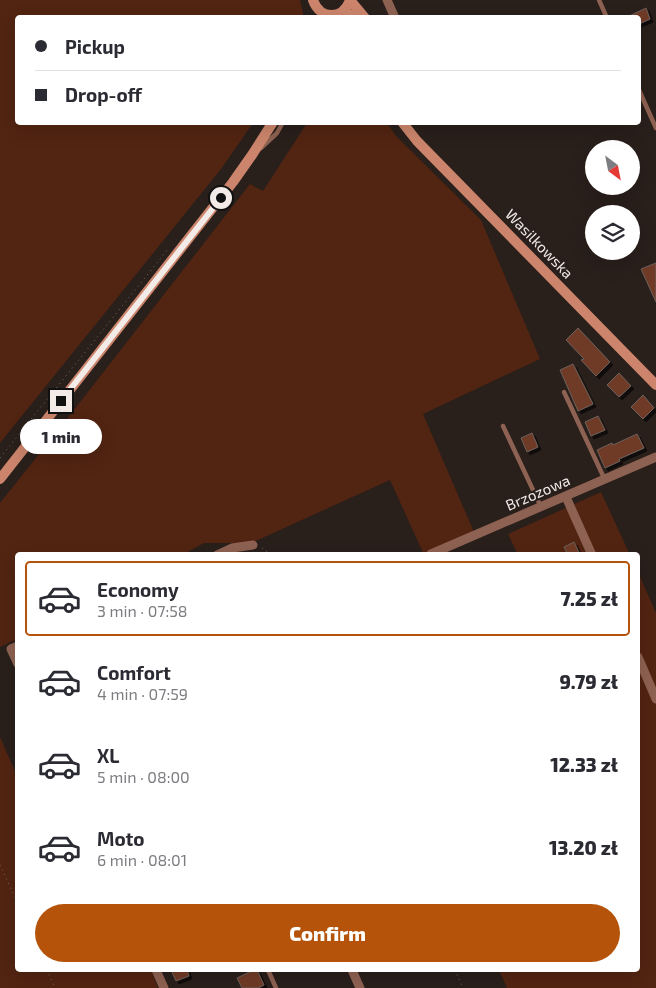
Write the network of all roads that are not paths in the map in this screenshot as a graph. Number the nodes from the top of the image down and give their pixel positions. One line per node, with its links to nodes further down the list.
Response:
1 (313, 0): 6 (main road)
2 (350, 0): 5 (main road); 9 (main road)
3 (387, 0): 10 (street)
4 (599, 0): 11 (lane)
5 (344, 11): 7 (main road); 8 (main road)
6 (318, 14)
7 (335, 15)
8 (350, 15)
9 (362, 15)
10 (394, 15)
11 (605, 15)
12 (641, 94): 16 (lane)
13 (271, 125): 17 (main road)
14 (281, 125): 17 (lane)
15 (404, 125): 18 (main road, Wasilkowska)
16 (656, 128)
17 (252, 156): 22 (main road)
18 (656, 385)
19 (564, 392): 23 (lane)
20 (503, 426): 25 (lane)
21 (656, 457): 23 (street, Brzozowa)
22 (0, 479)
23 (605, 480): 24 (street, Brzozowa)
24 (566, 497): 25 (street, Brzozowa); 29 (street)
25 (541, 507): 28 (street, Brzozowa)
26 (253, 545): 27 (street)
27 (223, 552)
28 (436, 552)
29 (591, 552)
30 (15, 647): 31 (street)
31 (15, 658)
32 (640, 662): 33 (street)
33 (656, 699)
34 (157, 972): 37 (street)
35 (269, 972): 38 (lane)
36 (353, 972): 39 (street)
37 (164, 988)
38 (276, 988)
39 (360, 988)

